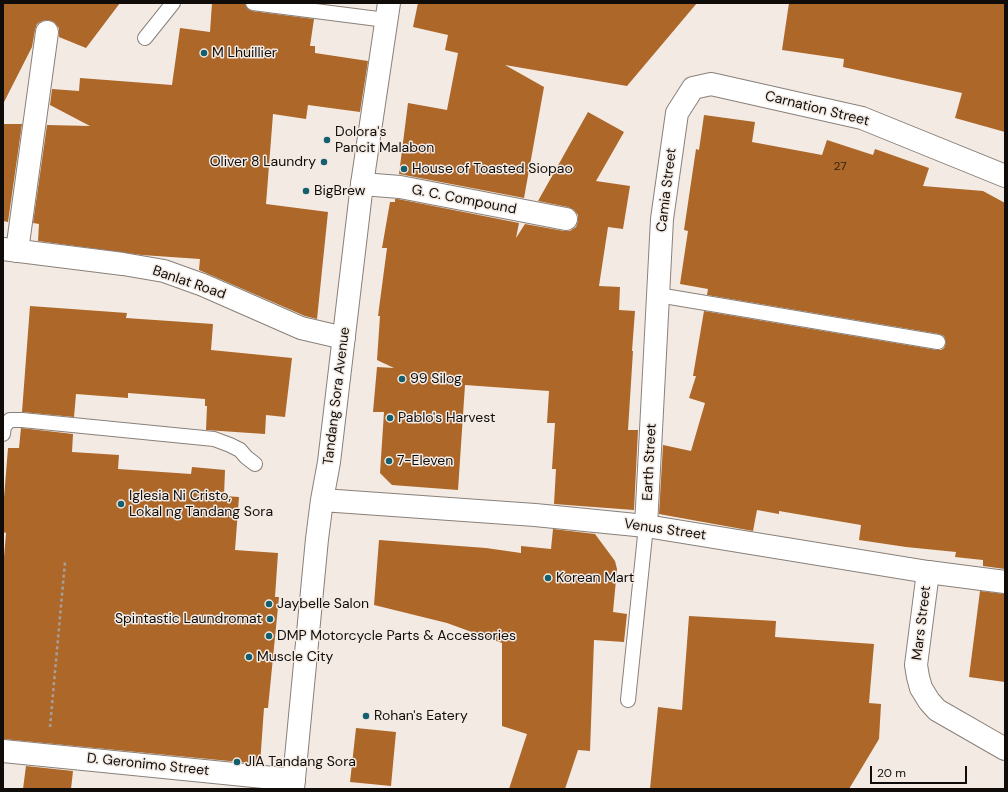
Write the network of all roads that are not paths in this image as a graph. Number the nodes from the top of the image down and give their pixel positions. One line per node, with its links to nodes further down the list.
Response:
1 (173, 3): 5 (lane)
2 (253, 3): 3 (lane)
3 (388, 12): 8 (street, Tandang Sora Avenue)
4 (46, 32): 10 (street)
5 (146, 38)
6 (693, 88): 7 (street, Carnation Street); 11 (street, Camia Street)
7 (1005, 176)
8 (362, 184): 9 (street, G. C. Compound); 12 (street, Tandang Sora Avenue)
9 (566, 219)
10 (10, 250): 12 (street, Banlat Road)
11 (658, 295): 13 (lane); 17 (street, Earth Street)
12 (344, 338): 16 (street, Tandang Sora Avenue)
13 (938, 342)
14 (3, 434): 15 (lane)
15 (255, 464)
16 (322, 500): 17 (street, Venus Street); 23 (street, Tandang Sora Avenue)
17 (646, 526): 18 (street, Venus Street); 20 (lane, Earth Street)
18 (928, 572): 19 (street, Venus Street); 21 (street, Mars Street)
19 (1005, 582)
20 (628, 700)
21 (1005, 749)
22 (3, 751): 23 (street, D. Geronimo Street)
23 (293, 785)

